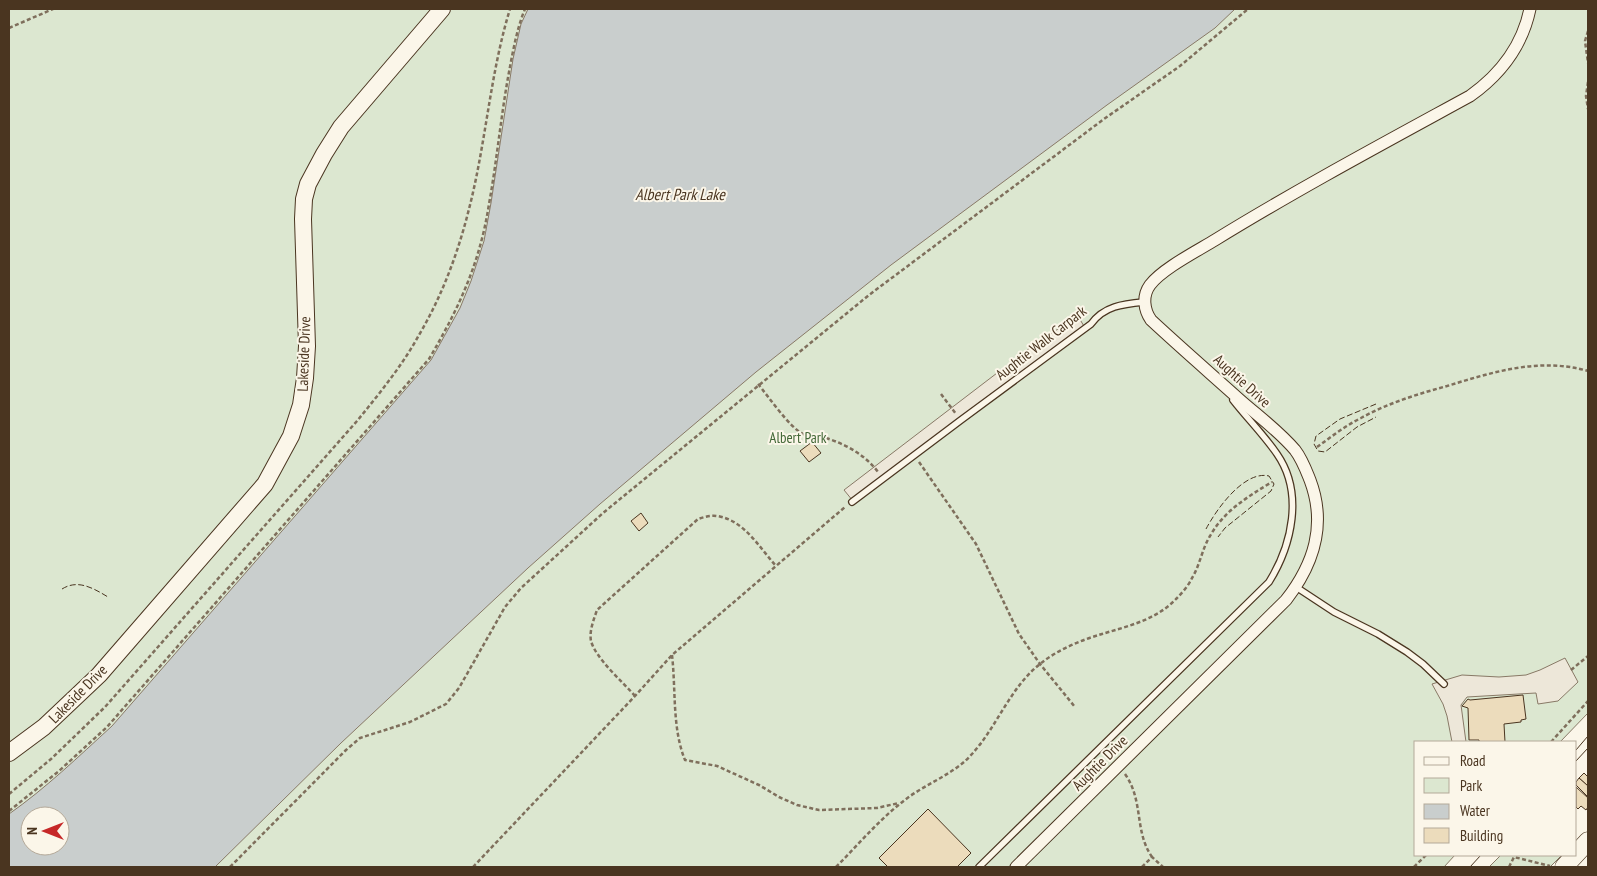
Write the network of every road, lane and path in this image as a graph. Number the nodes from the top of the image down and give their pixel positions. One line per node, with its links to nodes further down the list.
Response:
1 (53, 9): 7 (path)
2 (442, 9): 34 (street, Lakeside Drive)
3 (510, 9): 36 (path)
4 (525, 9): 38 (path)
5 (1248, 9): 15 (path)
6 (1530, 9): 12 (street)
7 (9, 28)
8 (1588, 31): 9 (path)
9 (1588, 62)
10 (1588, 82): 11 (path)
11 (1588, 109)
12 (1144, 302): 14 (street, Aughtie Drive); 17 (lane, Aughtie Walk Carpark)
13 (1588, 371): 18 (path)
14 (1216, 378): 24 (street, Aughtie Drive); 48 (lane)
15 (758, 384): 20 (path); 45 (path)
16 (941, 394): 17 (path)
17 (960, 420): 19 (lane, Aughtie Walk Carpark)
18 (1317, 447)
19 (914, 455): 20 (lane, Aughtie Walk Carpark); 27 (path)
20 (883, 478): 22 (lane, Aughtie Walk Carpark)
21 (1272, 482): 27 (path)
22 (852, 502): 23 (path)
23 (776, 566): 25 (path); 30 (path)
24 (1296, 587): 29 (lane); 35 (street, Aughtie Drive)
25 (672, 655): 30 (path); 37 (path)
26 (1588, 656): 28 (path)
27 (1040, 664): 32 (path); 37 (path)
28 (1572, 670)
29 (1444, 684)
30 (635, 696): 46 (path)
31 (1588, 701): 33 (path)
32 (1075, 707)
33 (1552, 741)
34 (9, 753)
35 (1118, 765): 43 (path); 49 (street, Aughtie Drive)
36 (9, 794)
37 (901, 803): 47 (path)
38 (9, 811)
39 (1588, 841): 40 (main road)
40 (1577, 850)
41 (1425, 856): 52 (path)
42 (1570, 856): 44 (main road)
43 (1152, 857): 50 (path); 51 (path)
44 (1560, 864): 53 (path)
45 (230, 867)
46 (473, 867)
47 (836, 867)
48 (979, 867)
49 (1016, 867)
50 (1142, 867)
51 (1163, 867)
52 (1414, 867)
53 (1509, 867)

